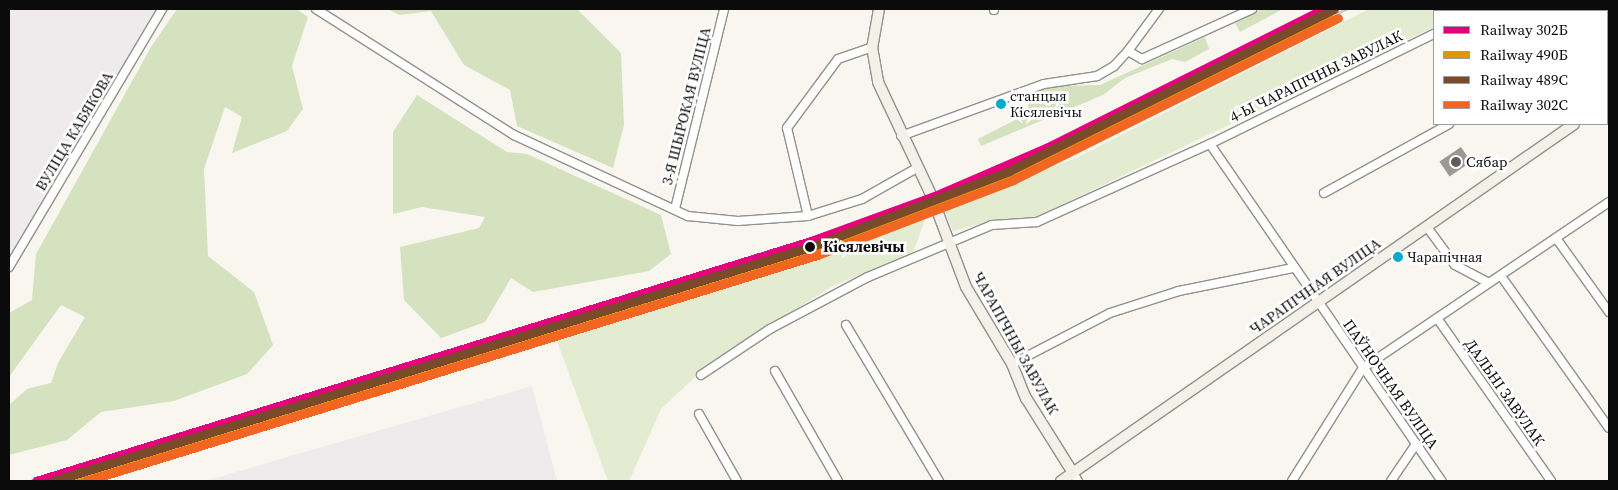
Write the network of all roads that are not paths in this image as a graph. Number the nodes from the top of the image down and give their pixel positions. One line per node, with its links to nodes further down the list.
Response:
1 (162, 9): 22 (street, ВУЛІЦА КАБЯКОВА)
2 (316, 9): 17 (street)
3 (724, 9): 17 (street, 3-Я ШЫРОКАЯ ВУЛІЦА)
4 (879, 9): 8 (street)
5 (1159, 9): 9 (street)
6 (1252, 9): 9 (street)
7 (1433, 34): 13 (street, 4-Ы ЧАРАПІЧНЫ ЗАВУЛАК)
8 (872, 47): 12 (street, ЧАРАПІЧНЫ ЗАВУЛАК); 18 (street)
9 (1128, 51): 12 (street)
10 (1447, 125): 15 (street)
11 (1569, 125): 19 (street, ЧАРАПІЧНАЯ ВУЛІЦА)
12 (902, 136): 14 (street, ЧАРАПІЧНЫ ЗАВУЛАК)
13 (1210, 144): 21 (street, 4-Ы ЧАРАПІЧНЫ ЗАВУЛАК); 23 (street)
14 (917, 168): 18 (street); 21 (street, ЧАРАПІЧНЫ ЗАВУЛАК)
15 (1324, 193)
16 (1609, 201): 20 (street)
17 (675, 209): 18 (street)
18 (808, 216)
19 (1427, 227): 25 (street); 26 (street, ЧАРАПІЧНАЯ ВУЛІЦА)
20 (1556, 238): 24 (street); 27 (street)
21 (948, 242): 30 (street, ЧАРАПІЧНЫ ЗАВУЛАК); 33 (street, 4-Ы ЧАРАПІЧНЫ ЗАВУЛАК)
22 (9, 267)
23 (1293, 268): 26 (street); 30 (street)
24 (1501, 276): 25 (street); 35 (street)
25 (1487, 282): 28 (street)
26 (1317, 302): 31 (street, ПАЎНОЧНАЯ ВУЛІЦА); 37 (street, ЧАРАПІЧНАЯ ВУЛІЦА)
27 (1609, 312)
28 (1438, 318): 31 (street); 45 (street, ДАЛЬНІ ЗАВУЛАК)
29 (846, 325): 40 (street)
30 (1012, 364): 37 (street, ЧАРАПІЧНЫ ЗАВУЛАК)
31 (1363, 368): 36 (street, ПАЎНОЧНАЯ ВУЛІЦА); 42 (street)
32 (775, 371): 39 (street)
33 (701, 375)
34 (699, 414): 38 (street)
35 (1609, 428)
36 (1416, 444): 43 (street); 44 (street, ПАЎНОЧНАЯ ВУЛІЦА)
37 (1076, 477): 41 (street, ЧАРАПІЧНАЯ ВУЛІЦА)
38 (737, 481)
39 (838, 481)
40 (939, 481)
41 (1061, 481)
42 (1292, 481)
43 (1392, 481)
44 (1442, 481)
45 (1551, 481)

